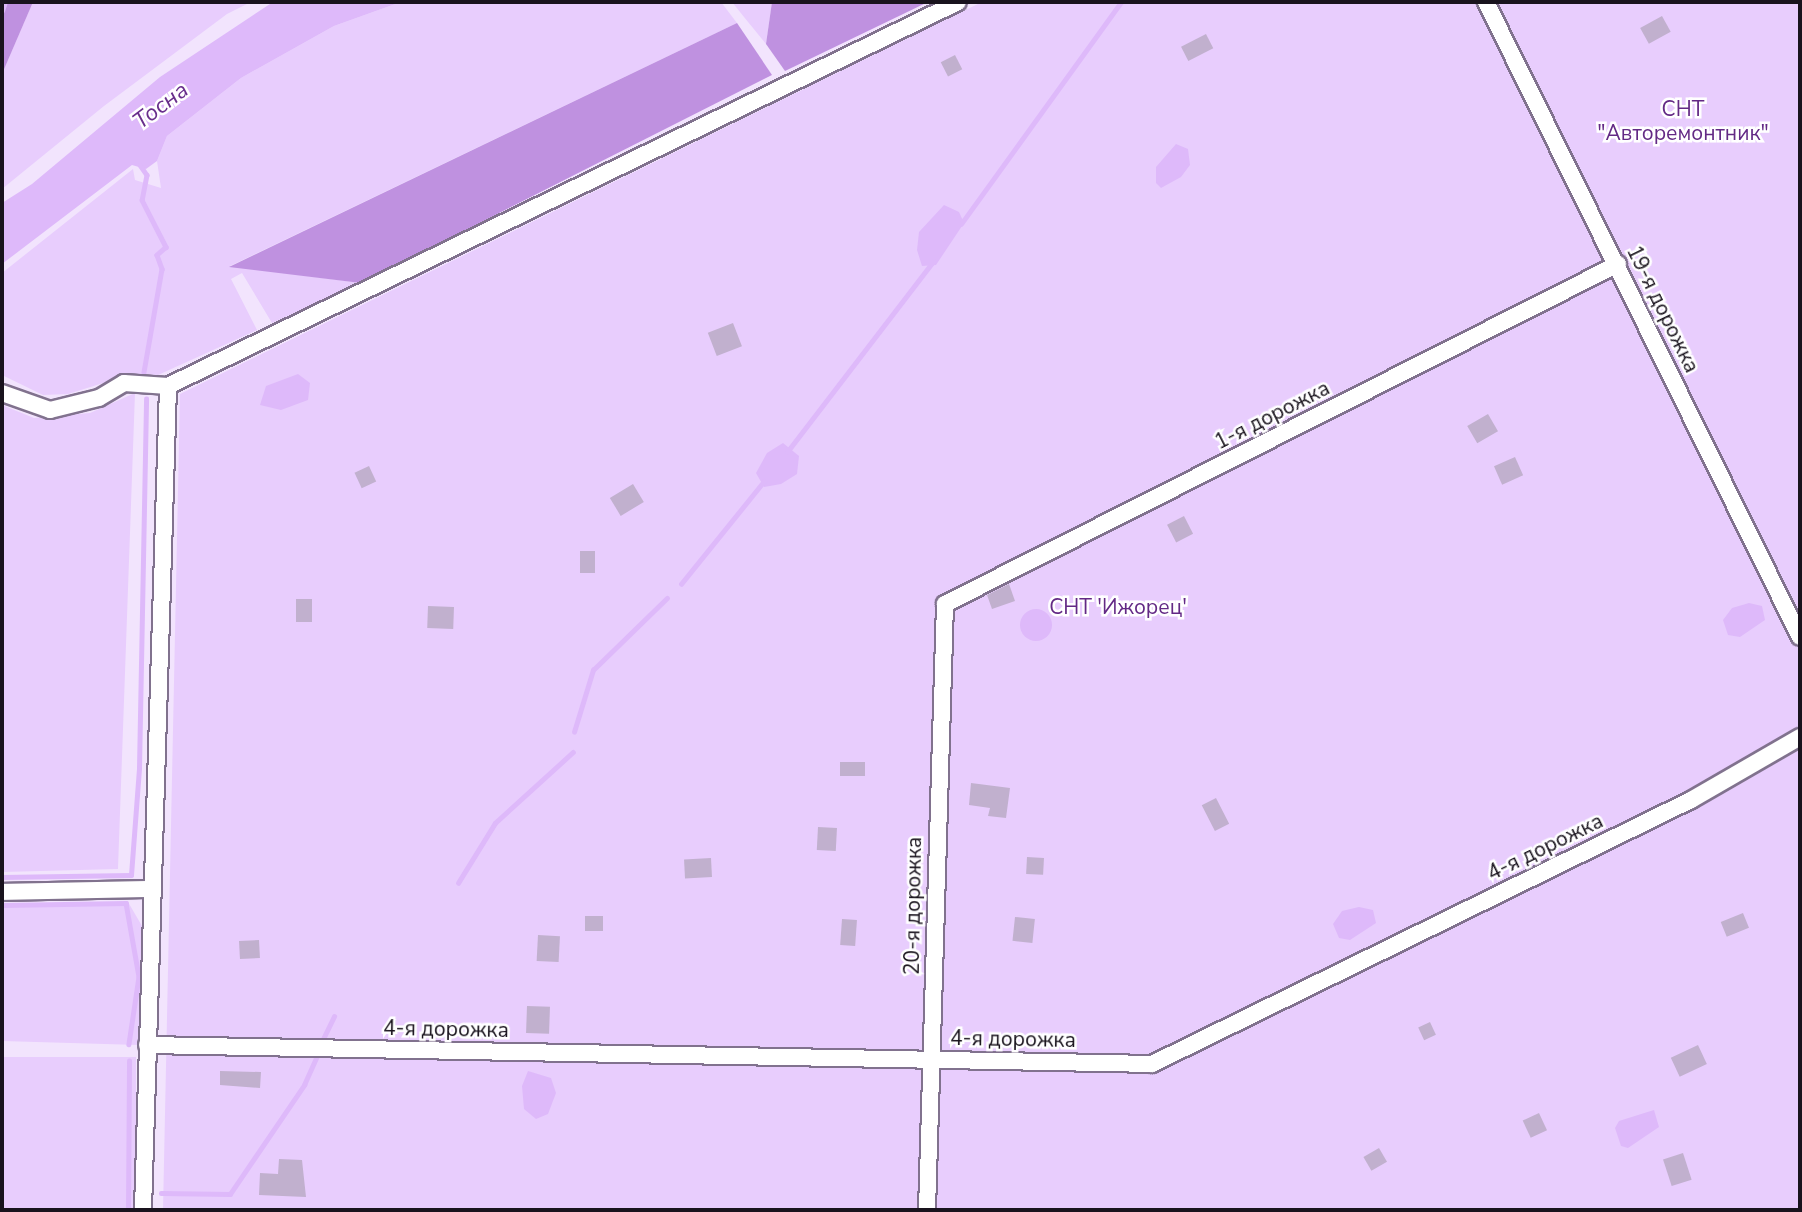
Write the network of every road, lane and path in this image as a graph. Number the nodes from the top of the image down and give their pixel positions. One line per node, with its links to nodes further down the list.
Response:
1 (958, 2): 4 (street)
2 (1486, 2): 3 (street, 19-я дорожка)
3 (1618, 264): 6 (street, 1-я дорожка); 7 (street, 19-я дорожка)
4 (168, 386): 5 (street); 9 (street)
5 (2, 393)
6 (945, 604): 12 (street, 20-я дорожка)
7 (1800, 637)
8 (1800, 737): 12 (street, 4-я дорожка)
9 (151, 889): 10 (street); 11 (street)
10 (2, 892)
11 (147, 1045): 12 (street, 4-я дорожка); 13 (street)
12 (930, 1058): 14 (street, 20-я дорожка)
13 (143, 1210)
14 (928, 1210)

